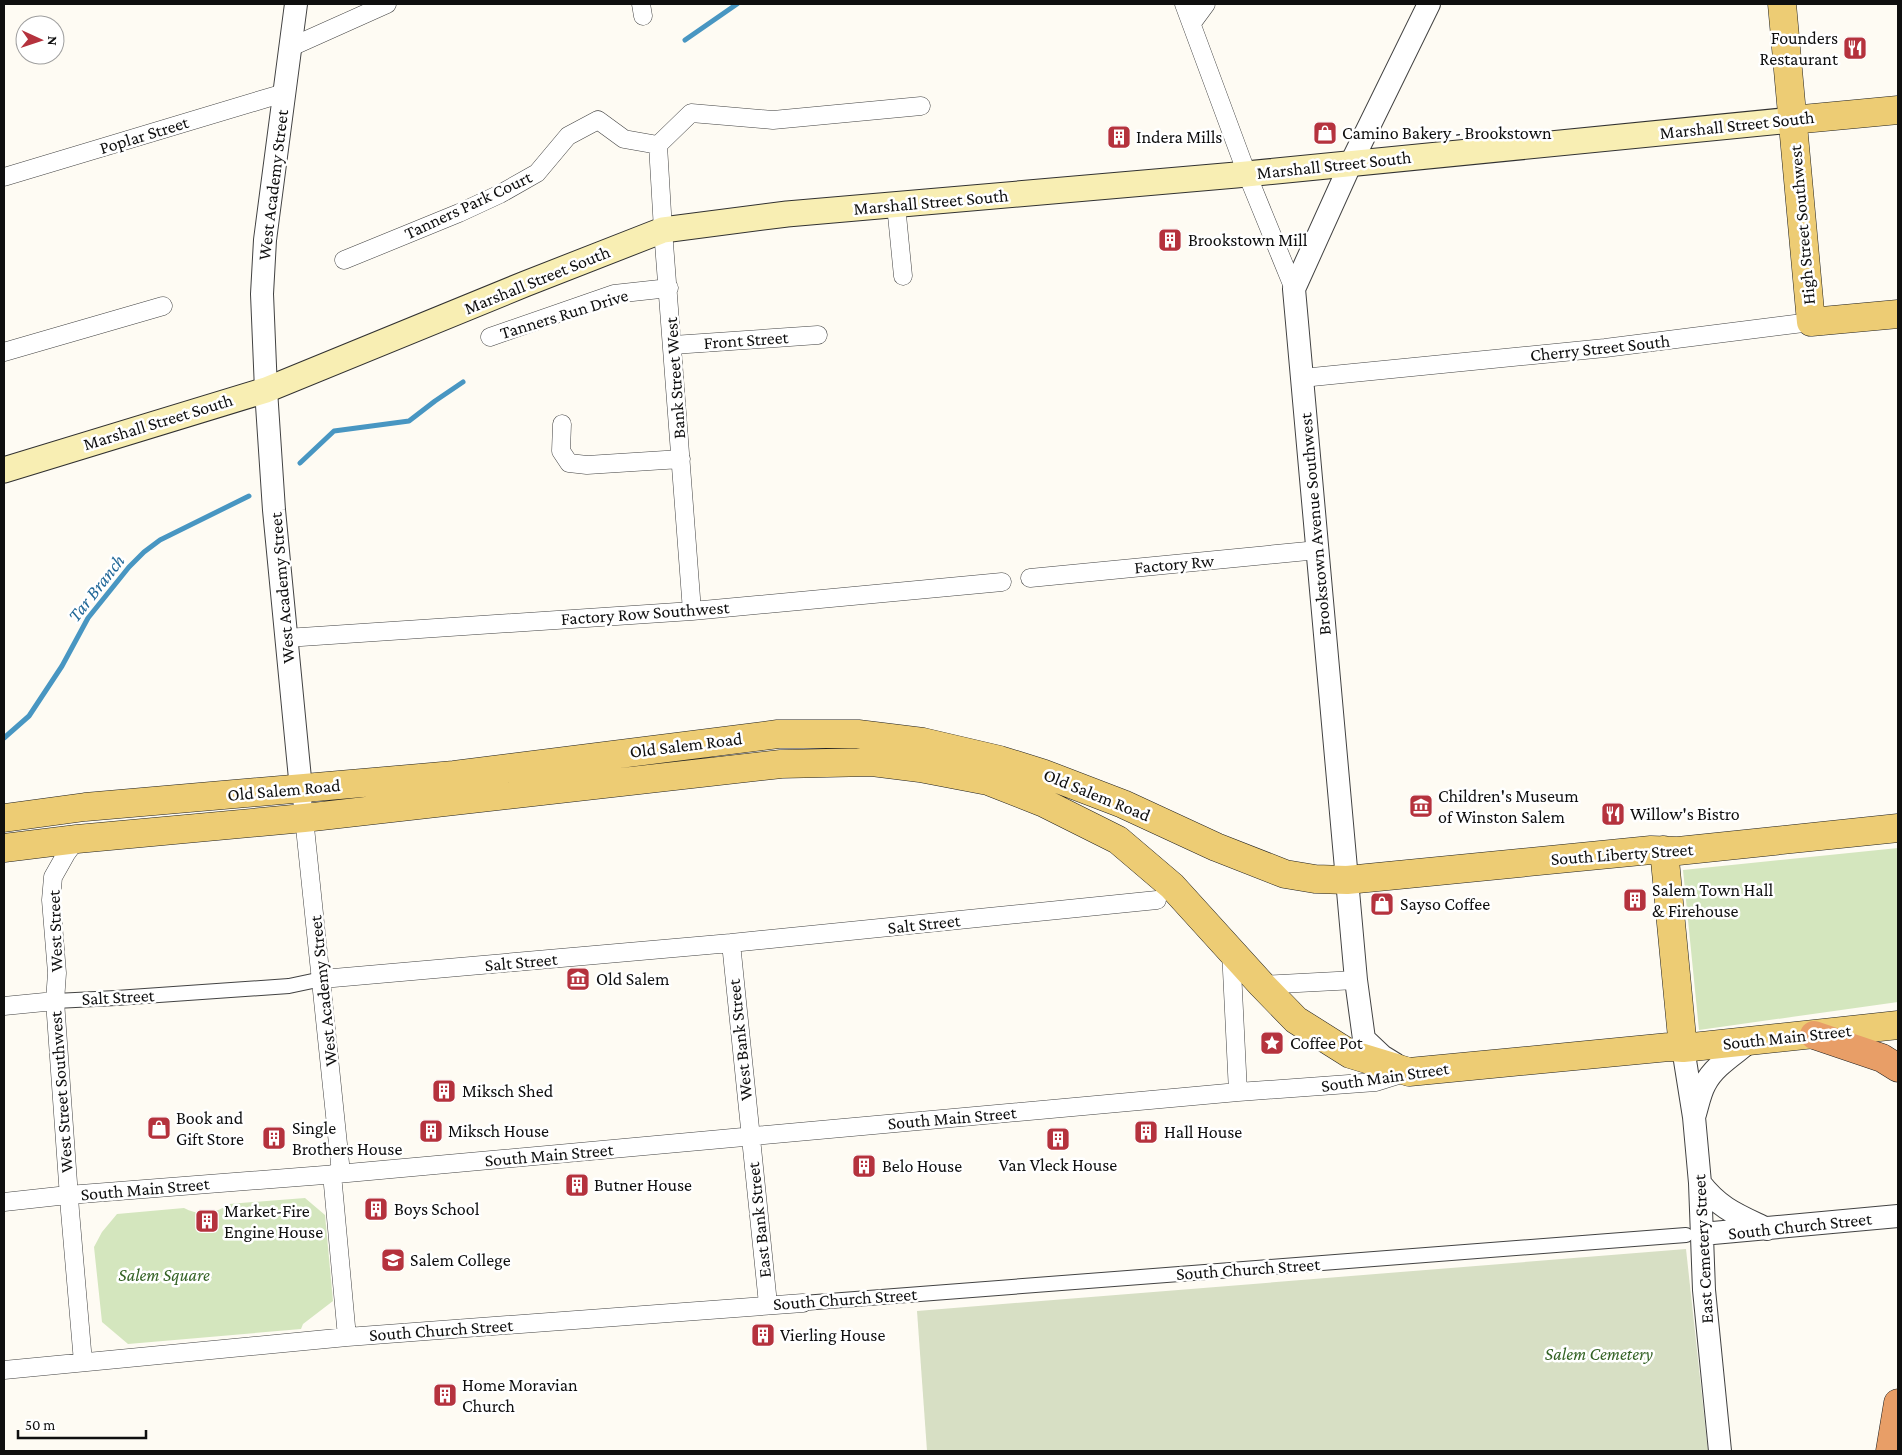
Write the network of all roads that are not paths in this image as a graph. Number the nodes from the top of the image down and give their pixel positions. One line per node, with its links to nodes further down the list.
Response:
1 (296, 4): 8 (street, West Academy Street)
2 (387, 4): 8 (street)
3 (1184, 4): 7 (street)
4 (1206, 4): 7 (street)
5 (1429, 4): 14 (street, Brookstown Avenue Southwest)
6 (1781, 5): 12 (main road, High Street Southwest)
7 (1192, 23): 15 (street)
8 (290, 47): 9 (street, West Academy Street)
9 (284, 93): 16 (street, Poplar Street); 31 (street, West Academy Street)
10 (921, 106): 13 (street)
11 (1898, 110): 12 (main road, Marshall Street South)
12 (1792, 120): 14 (main road, Marshall Street South); 25 (main road, High Street Southwest)
13 (658, 145): 18 (street, Bank Street West); 19 (street, Tanners Park Court)
14 (1351, 163): 15 (main road, Marshall Street South); 22 (street, Brookstown Avenue Southwest)
15 (1247, 174): 17 (main road, Marshall Street South); 22 (street)
16 (4, 177)
17 (896, 205): 18 (main road, Marshall Street South); 20 (street)
18 (663, 230): 21 (street, Bank Street West); 31 (main road, Marshall Street South)
19 (344, 260)
20 (903, 276)
21 (668, 288): 27 (street, Tanners Run Drive); 28 (street, Bank Street West)
22 (1294, 289): 30 (street, Brookstown Avenue Southwest)
23 (163, 306): 29 (street)
24 (1898, 314): 25 (main road, Cherry Street South)
25 (1812, 322): 30 (street, Cherry Street South)
26 (818, 336): 28 (street, Front Street)
27 (490, 337)
28 (673, 345): 33 (street, Bank Street West)
29 (4, 352)
30 (1302, 378): 35 (street, Brookstown Avenue Southwest)
31 (266, 390): 34 (main road, Marshall Street South); 39 (street, West Academy Street)
32 (562, 424): 33 (street)
33 (681, 459): 38 (street, Bank Street West)
34 (4, 470)
35 (1318, 550): 36 (street, Factory Rw); 47 (street, Brookstown Avenue Southwest)
36 (1030, 578)
37 (1002, 582): 38 (street, Factory Row Southwest)
38 (692, 611): 39 (street, Factory Row Southwest)
39 (286, 638): 40 (street, West Academy Street)
40 (301, 789): 41 (main road, Old Salem Road); 42 (street, West Academy Street); 47 (main road, Old Salem Road)
41 (4, 818)
42 (304, 818): 44 (main road, Old Salem Road); 50 (main road, Old Salem Road); 51 (street, West Academy Street)
43 (1898, 828): 46 (main road, South Liberty Street)
44 (78, 839): 45 (main road, Old Salem Road); 54 (street, West Street)
45 (4, 848)
46 (1664, 850): 47 (main road, South Liberty Street); 59 (main road)
47 (1346, 880): 52 (street, Brookstown Avenue Southwest)
48 (1157, 900): 49 (street, Salt Street)
49 (731, 943): 51 (street, Salt Street); 64 (street, West Bank Street)
50 (1231, 950): 53 (main road, Old Salem Road); 62 (street)
51 (322, 979): 54 (street, Salt Street); 65 (street, West Academy Street)
52 (1356, 980): 53 (street); 61 (street, Brookstown Avenue Southwest)
53 (1262, 985): 61 (main road, Old Salem Road)
54 (55, 1001): 55 (street, Salt Street); 67 (street, West Street Southwest)
55 (4, 1006)
56 (1898, 1025): 57 (main road, South Main Street)
57 (1814, 1035): 58 (main road, South Main Street); 60 (highway)
58 (1750, 1041): 59 (main road, South Main Street); 63 (street)
59 (1683, 1048): 61 (main road, South Main Street); 63 (street, East Cemetery Street)
60 (1898, 1068)
61 (1409, 1072): 62 (street, South Main Street)
62 (1238, 1092): 64 (street, South Main Street)
63 (1694, 1117): 66 (street, East Cemetery Street)
64 (750, 1136): 65 (street, South Main Street); 73 (street, East Bank Street)
65 (336, 1174): 67 (street, South Main Street); 74 (street, West Academy Street)
66 (1700, 1183): 70 (street); 71 (street, East Cemetery Street)
67 (68, 1195): 68 (street, South Main Street); 75 (street, West Street Southwest)
68 (4, 1202)
69 (1898, 1216): 70 (street, South Church Street)
70 (1768, 1229): 71 (street, South Church Street)
71 (1694, 1235): 72 (street, South Church Street); 78 (street, East Cemetery Street)
72 (802, 1303): 73 (street, South Church Street)
73 (768, 1304): 74 (street, South Church Street)
74 (348, 1337): 75 (street, South Church Street)
75 (84, 1362): 76 (street, South Church Street)
76 (4, 1370)
77 (1898, 1403): 79 (highway)
78 (1720, 1451)
79 (1890, 1451)

